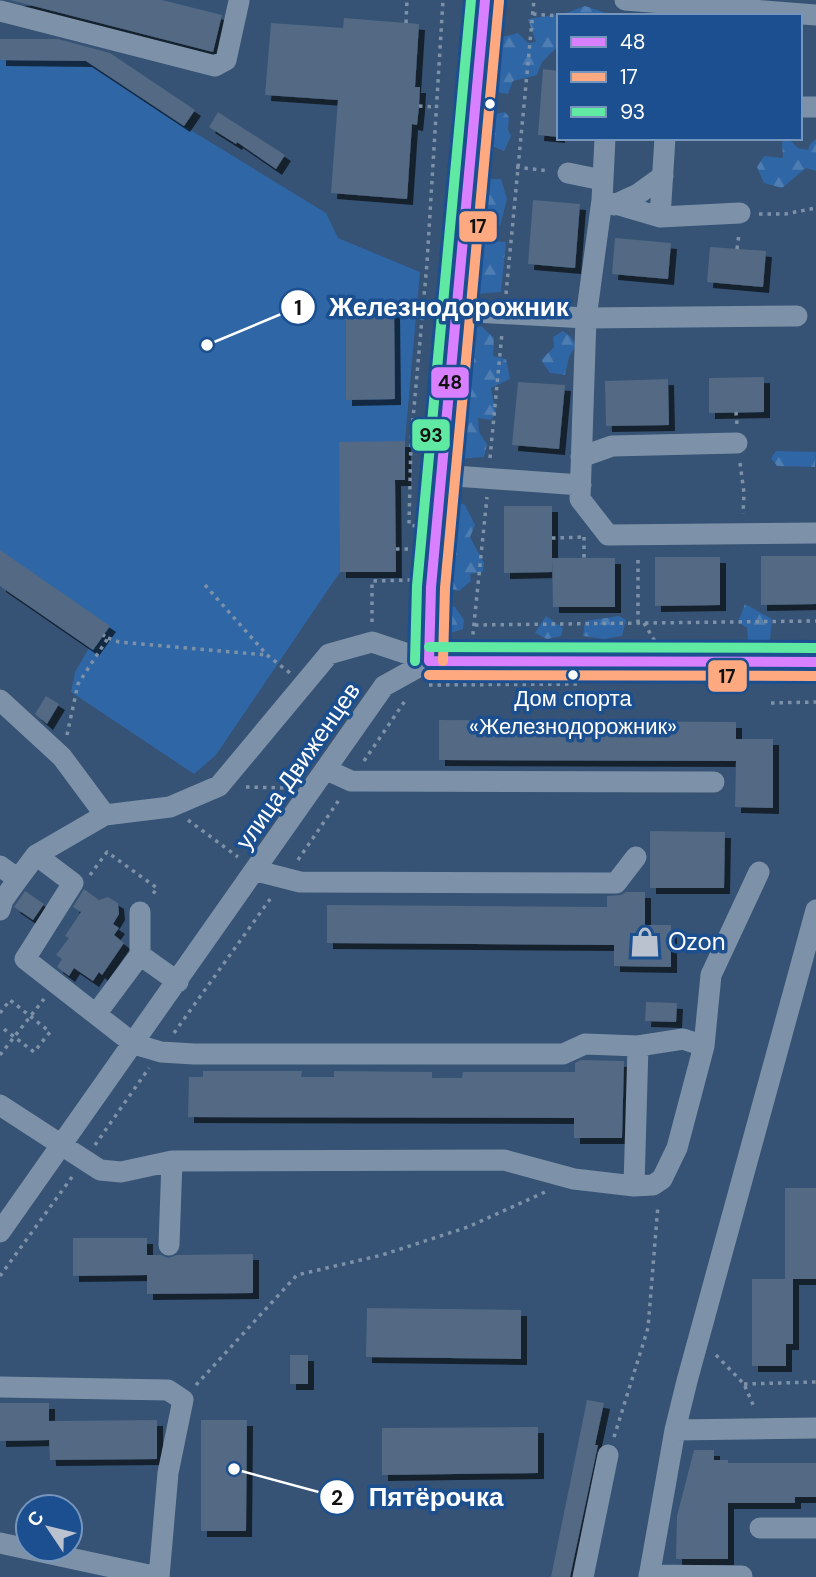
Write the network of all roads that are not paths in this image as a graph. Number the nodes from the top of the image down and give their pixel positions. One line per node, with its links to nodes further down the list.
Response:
1 (238, 0): 5 (street)
2 (485, 0): 14 (street)
3 (625, 0): 4 (street)
4 (685, 10): 6 (street)
5 (0, 11)
6 (729, 14)
7 (605, 140): 11 (street)
8 (665, 140): 10 (street)
9 (568, 173): 11 (street)
10 (663, 176): 11 (street); 13 (street)
11 (606, 195): 13 (street); 16 (street)
12 (740, 213): 13 (street)
13 (660, 217)
14 (456, 311): 16 (street); 19 (street)
15 (797, 316): 16 (street)
16 (586, 318): 18 (street)
17 (737, 443): 18 (street)
18 (581, 457): 20 (street)
19 (441, 475): 20 (street); 22 (street)
20 (581, 485): 21 (street)
21 (816, 533)
22 (429, 661): 23 (street); 25 (street, улица Движенцев); 27 (street)
23 (816, 662)
24 (0, 700): 27 (street)
25 (327, 770): 26 (street); 30 (street, улица Движенцев)
26 (714, 782)
27 (104, 815): 28 (street)
28 (36, 855): 31 (street); 38 (street)
29 (636, 857): 30 (street)
30 (257, 871): 37 (street, улица Движенцев)
31 (9, 872): 33 (street)
32 (759, 872): 41 (street)
33 (0, 910)
34 (816, 910): 50 (street)
35 (140, 912): 36 (street)
36 (140, 955): 37 (street); 38 (street)
37 (177, 982): 39 (street, улица Движенцев)
38 (96, 1014): 39 (street)
39 (134, 1044): 40 (street); 43 (street, улица Движенцев)
40 (638, 1046): 41 (street); 45 (street)
41 (704, 1046): 45 (street)
42 (0, 1105): 43 (street)
43 (62, 1145): 44 (street); 46 (street, улица Движенцев)
44 (172, 1161): 45 (street); 47 (street)
45 (644, 1185)
46 (0, 1232)
47 (169, 1245)
48 (0, 1387): 58 (street)
49 (816, 1428): 50 (street)
50 (675, 1430): 56 (street)
51 (608, 1455): 59 (street)
52 (760, 1528): 53 (street)
53 (816, 1528)
54 (0, 1543): 55 (street)
55 (69, 1568): 58 (street)
56 (649, 1576): 57 (street)
57 (742, 1576)
58 (159, 1577)
59 (583, 1577)

